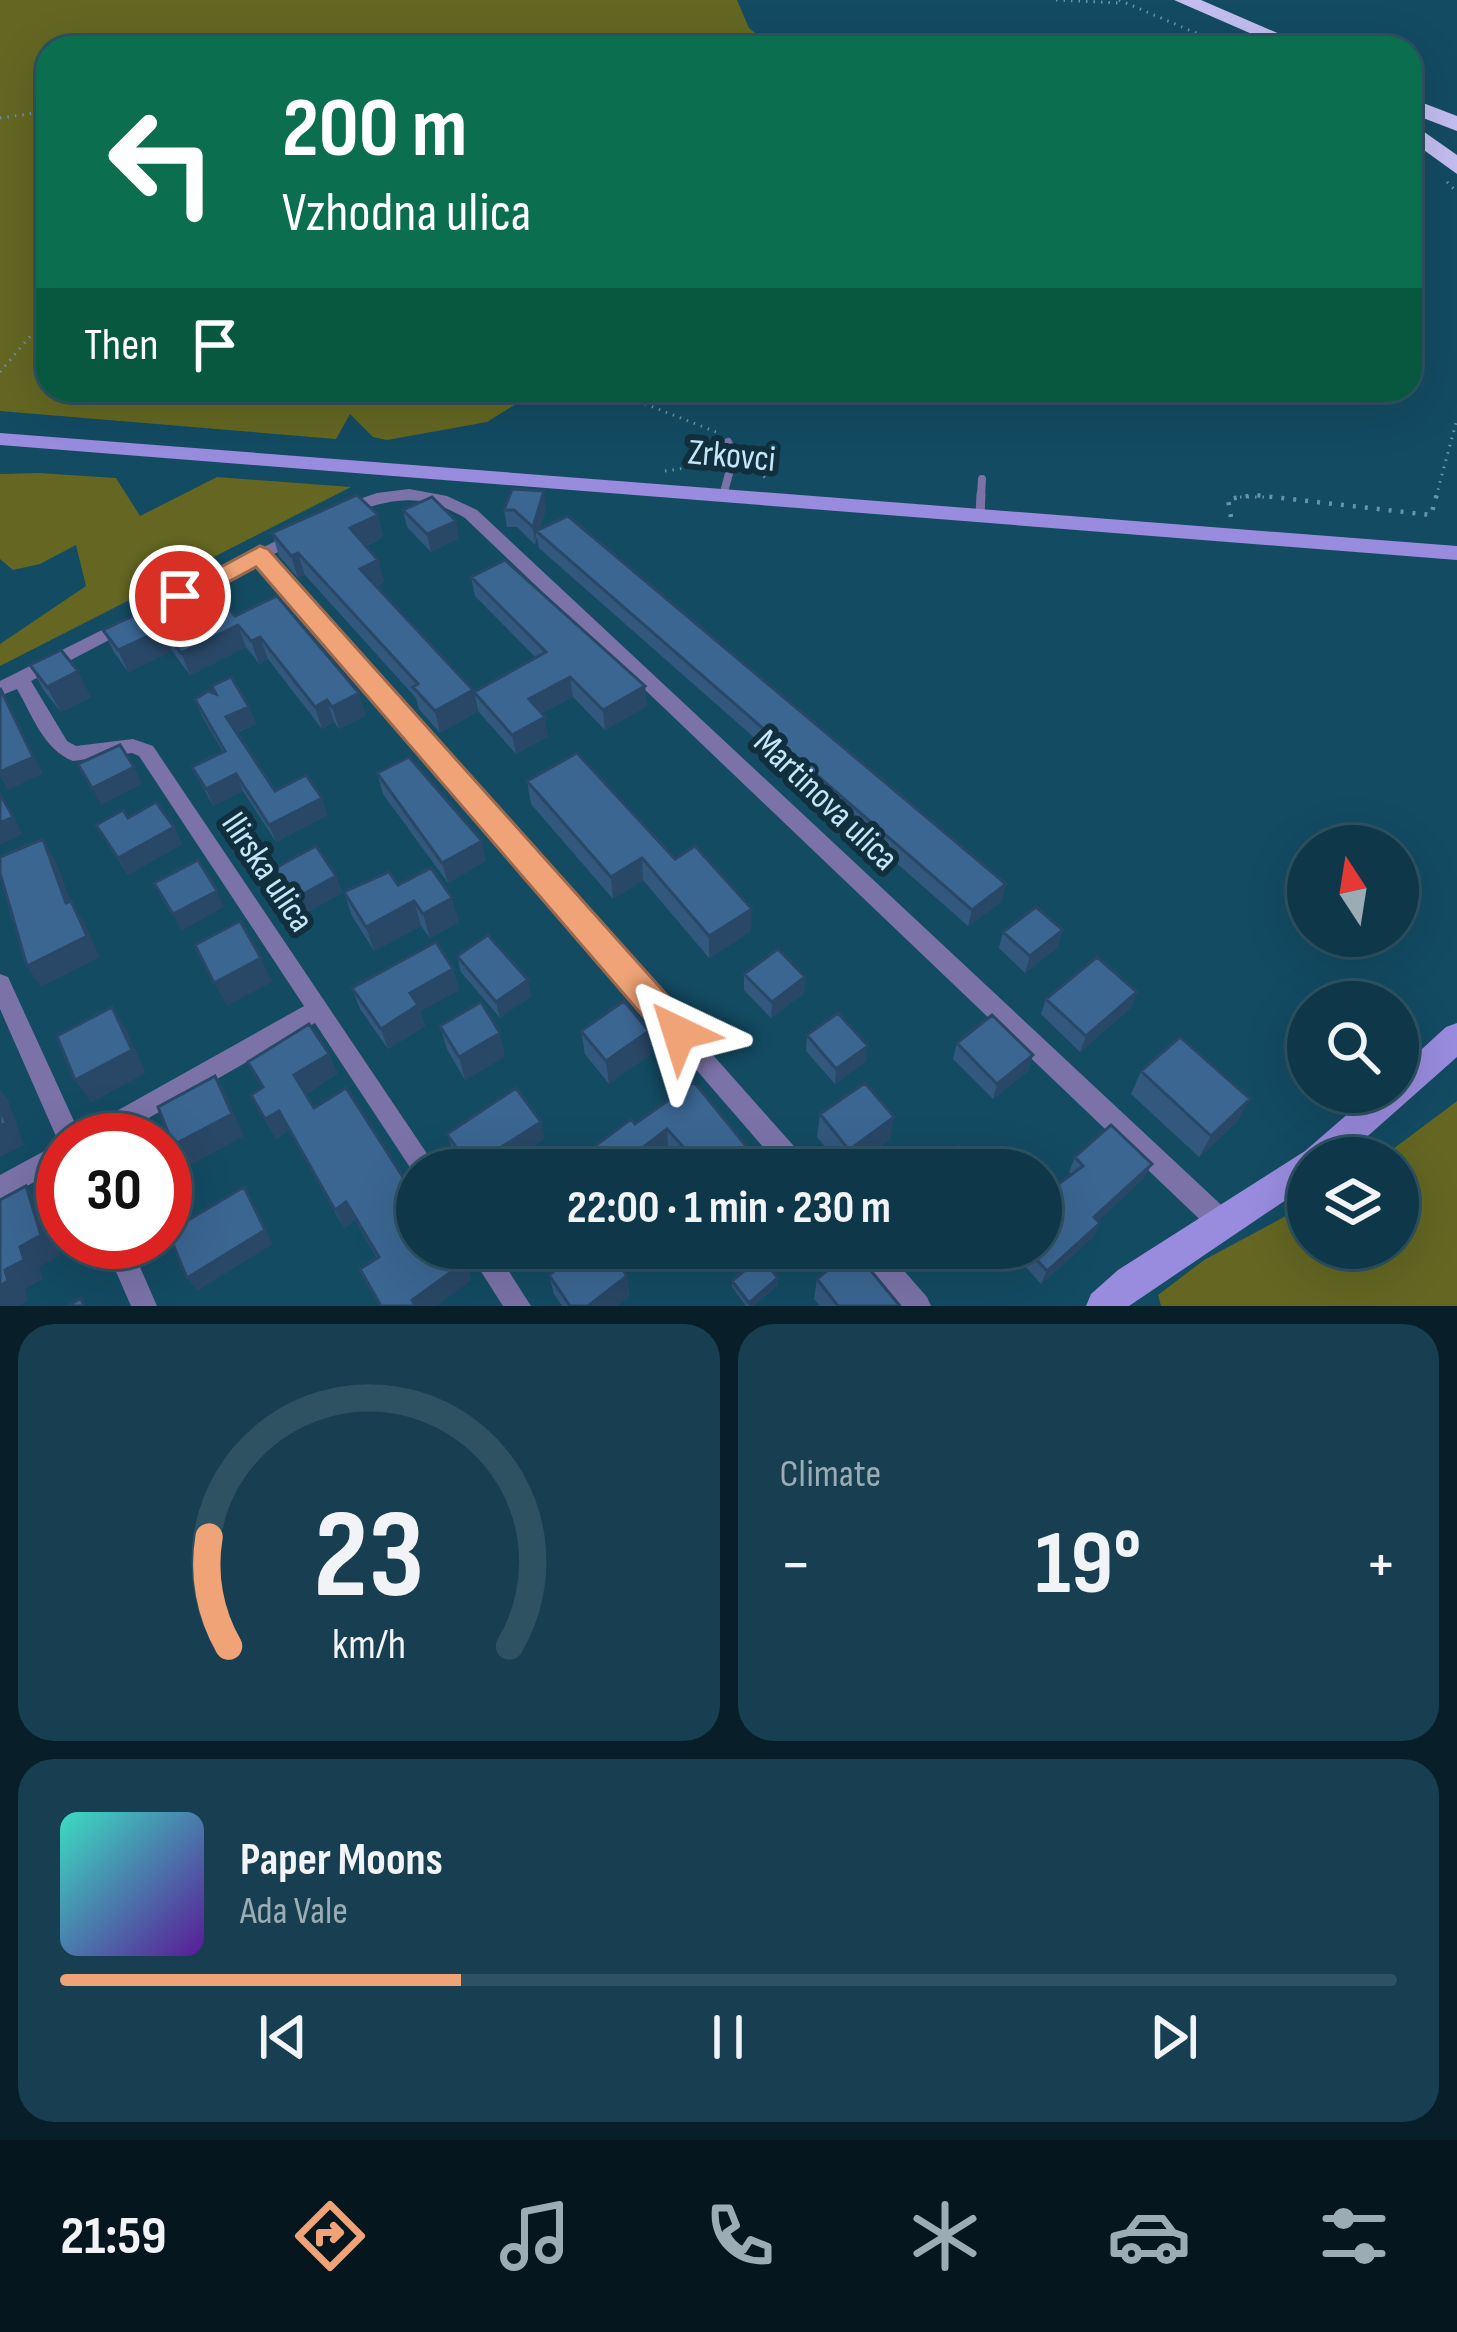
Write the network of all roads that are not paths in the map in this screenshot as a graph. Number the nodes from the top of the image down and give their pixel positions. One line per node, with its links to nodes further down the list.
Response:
1 (1162, 0): 3 (highway)
2 (1184, 0): 6 (highway)
3 (1214, 22): 4 (highway); 5 (highway)
4 (1232, 36)
5 (1247, 36)
6 (1272, 36)
7 (1422, 97): 9 (highway)
8 (1422, 110): 10 (highway)
9 (1457, 110)
10 (1457, 124)
11 (1422, 138): 12 (highway)
12 (1457, 166)
13 (0, 439): 16 (street, Zrkovci)
14 (728, 442): 16 (lane)
15 (982, 479): 18 (lane)
16 (724, 492): 18 (street, Zrkovci)
17 (344, 510): 36 (street, Martinova ulica)
18 (980, 516): 20 (street, Zrkovci)
19 (316, 525): 21 (street)
20 (1457, 553)
21 (260, 555): 22 (street); 32 (street)
22 (10, 684): 24 (street, Ilirska ulica)
23 (0, 984): 27 (street)
24 (319, 1010): 28 (street); 31 (street, Ilirska ulica)
25 (1448, 1046): 26 (street)
26 (1419, 1073)
27 (58, 1113)
28 (135, 1113)
29 (1373, 1113): 30 (street)
30 (1343, 1137)
31 (412, 1149)
32 (781, 1149)
33 (36, 1169): 35 (street)
34 (1287, 1180): 36 (street)
35 (0, 1189)
36 (1222, 1223): 43 (street)
37 (128, 1269): 40 (street)
38 (493, 1269): 41 (street)
39 (886, 1269): 42 (street)
40 (144, 1306)
41 (518, 1306)
42 (918, 1306)
43 (1102, 1306)

